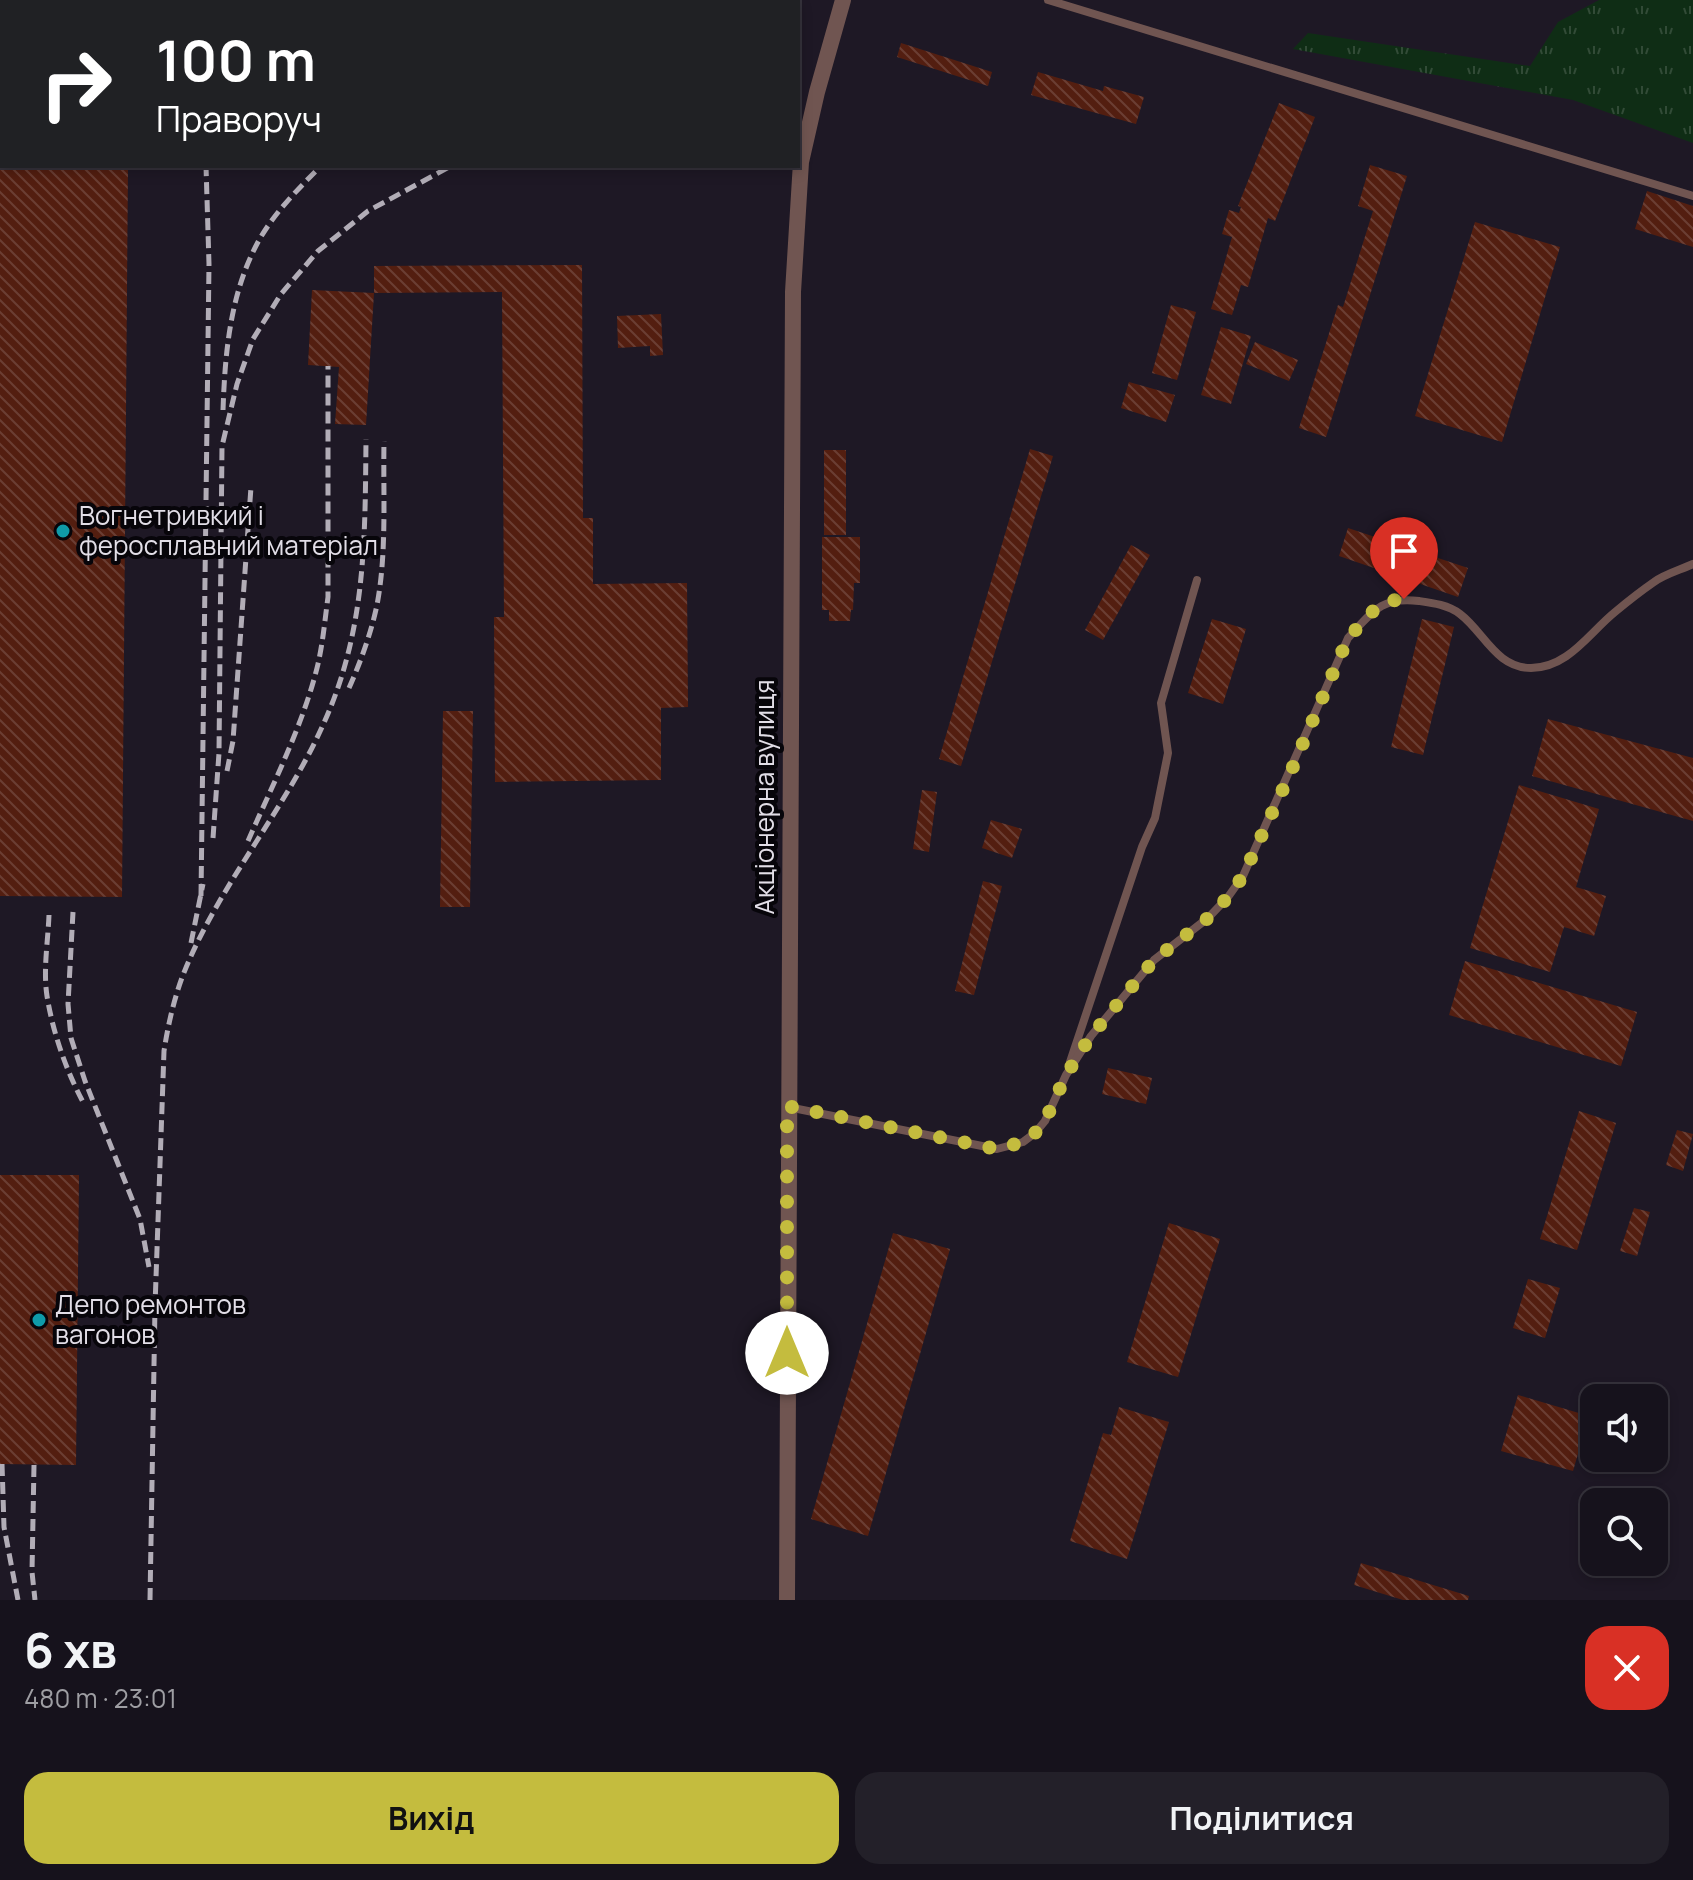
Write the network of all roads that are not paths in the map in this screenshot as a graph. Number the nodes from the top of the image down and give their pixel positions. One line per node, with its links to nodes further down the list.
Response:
1 (843, 0): 7 (street, Акціонерна вулиця)
2 (1048, 0): 3 (lane)
3 (1693, 196)
4 (1693, 564): 6 (lane)
5 (1197, 580): 6 (lane)
6 (1066, 1075): 7 (lane)
7 (787, 1106): 8 (street, Акціонерна вулиця)
8 (787, 1600)

